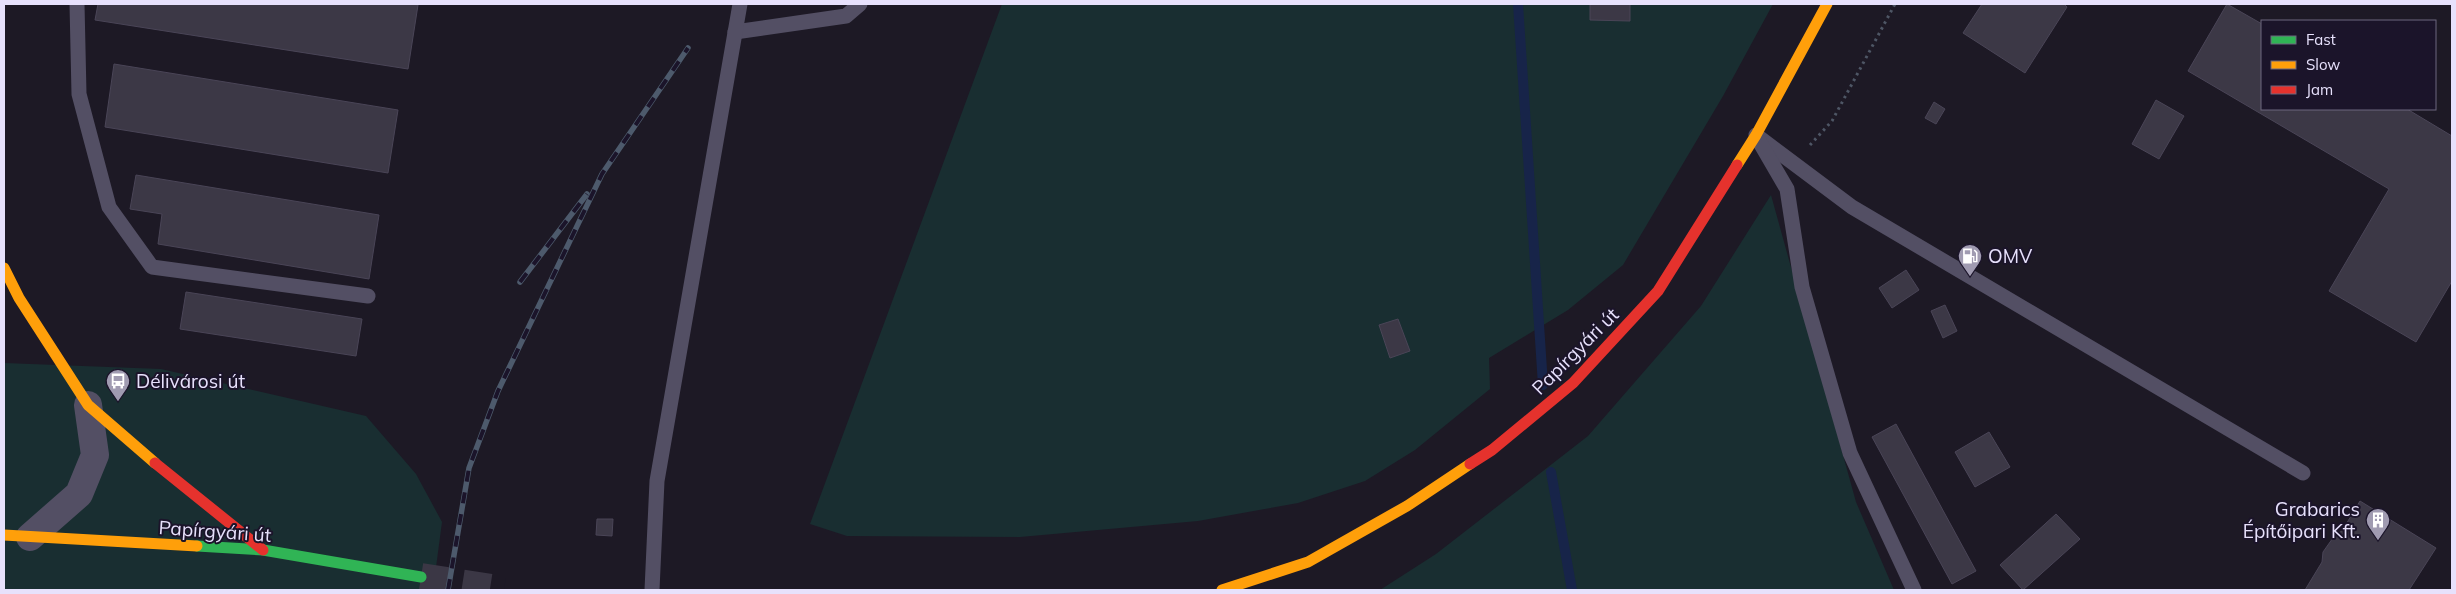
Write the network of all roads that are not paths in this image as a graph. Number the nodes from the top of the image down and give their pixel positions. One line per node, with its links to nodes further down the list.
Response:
1 (77, 4): 8 (lane)
2 (740, 4): 5 (lane)
3 (860, 4): 5 (lane)
4 (1828, 4): 6 (street, Papírgyári út)
5 (735, 32): 14 (lane)
6 (1756, 135): 10 (lane); 15 (street, Papírgyári út); 16 (lane)
7 (4, 268): 9 (street)
8 (368, 296)
9 (88, 404): 11 (street); 12 (street)
10 (2303, 473)
11 (17, 536): 12 (street, Papírgyári út)
12 (263, 550): 13 (street, Papírgyári út)
13 (421, 577)
14 (652, 590)
15 (1222, 590)
16 (1914, 590)

